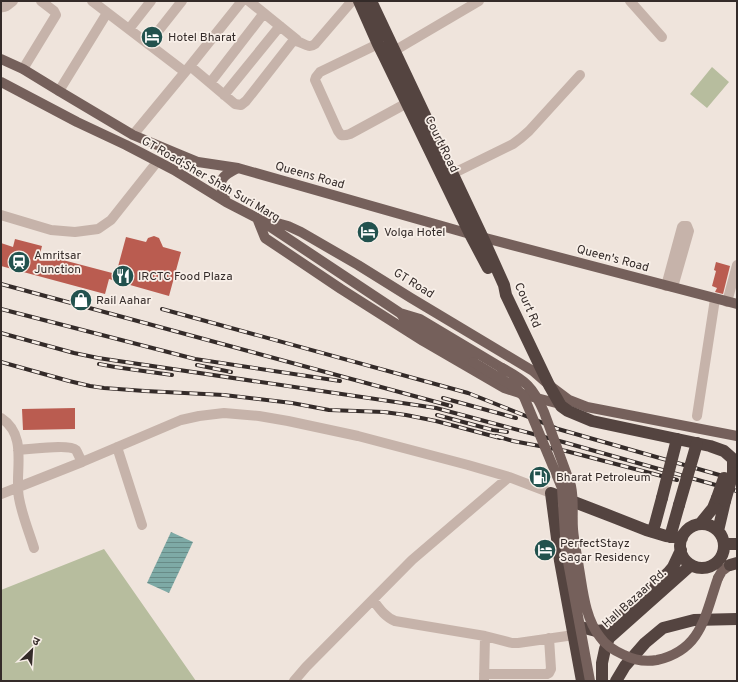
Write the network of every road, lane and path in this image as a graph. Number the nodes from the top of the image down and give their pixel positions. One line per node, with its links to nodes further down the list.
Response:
1 (13, 1): 12 (street)
2 (40, 1): 23 (street)
3 (92, 1): 13 (street)
4 (151, 1): 16 (street)
5 (182, 1): 19 (street)
6 (352, 1): 18 (street)
7 (359, 1): 20 (highway, Court Road)
8 (371, 1): 21 (highway, Court Road)
9 (479, 1): 21 (street)
10 (630, 1): 17 (street)
11 (242, 2): 14 (street); 24 (street)
12 (1, 7)
13 (107, 13): 16 (street); 28 (street)
14 (264, 14): 15 (street); 27 (street)
15 (280, 26): 18 (street); 29 (street)
16 (129, 29): 19 (street)
17 (662, 37)
18 (297, 40): 29 (street)
19 (148, 44): 24 (street)
20 (378, 44): 21 (highway, Court Road); 30 (street)
21 (389, 53): 30 (highway, Court Road); 36 (highway, Court Road)
22 (1, 59): 23 (main road, GT Road;Sher Shah Suri Marg)
23 (23, 69): 28 (main road, GT Road;Sher Shah Suri Marg)
24 (188, 69): 27 (street); 31 (street)
25 (580, 75): 36 (street)
26 (1, 82): 33 (main road, GT Road;Sher Shah Suri Marg)
27 (210, 83): 29 (street)
28 (59, 91): 31 (main road, GT Road;Sher Shah Suri Marg)
29 (224, 95)
30 (407, 103): 40 (highway, Court Road)
31 (133, 135): 32 (main road, Queens Road)
32 (181, 155): 34 (main road, Queens Road); 35 (main road)
33 (157, 162): 35 (main road, GT Road;Sher Shah Suri Marg); 38 (street)
34 (238, 168): 37 (main road); 40 (main road, Queens Road)
35 (174, 170): 37 (main road, GT Road;Sher Shah Suri Marg)
36 (452, 174): 40 (highway, Court Road)
37 (226, 202): 39 (main road, GT Road;Sher Shah Suri Marg)
38 (1, 215)
39 (257, 218): 46 (main road, GT Road;Sher Shah Suri Marg); 47 (main road, GT Road); 48 (main road)
40 (476, 235): 42 (main road, Queen's Road); 47 (highway, Court Rd)
41 (737, 265): 44 (street)
42 (669, 286): 42 (street); 43 (main road, Queen's Road)
43 (715, 299): 44 (main road, Queen's Road); 49 (street)
44 (727, 302): 45 (main road, Queen's Road)
45 (737, 304)
46 (400, 313): 71 (main road, bridge); 81 (main road, bridge)
47 (549, 385): 48 (highway, Court Rd); 51 (main road, GT Road)
48 (561, 405): 52 (highway)
49 (697, 416)
50 (1, 418): 55 (street)
51 (737, 436)
52 (677, 440): 53 (highway); 66 (highway, bridge)
53 (697, 444): 57 (highway); 67 (highway, bridge)
54 (117, 447): 56 (street); 58 (street); 64 (street)
55 (18, 450): 56 (street); 59 (street)
56 (82, 462): 59 (street)
57 (733, 468): 62 (highway, bridge)
58 (509, 477): 60 (street); 73 (street)
59 (17, 488): 61 (street); 70 (street)
60 (551, 493): 66 (highway); 75 (highway)
61 (1, 494)
62 (721, 499): 63 (highway); 65 (highway)
63 (700, 524): 65 (highway); 67 (highway)
64 (142, 525)
65 (718, 531): 68 (highway)
66 (652, 532): 67 (highway)
67 (678, 542): 72 (highway); 75 (highway, Hall Bazaar Rd.)
68 (724, 544): 69 (highway); 72 (highway)
69 (737, 544)
70 (34, 548)
71 (735, 564)
72 (691, 565): 82 (highway, Hall Bazaar Rd.)
73 (373, 600): 76 (street); 79 (street)
74 (737, 619): 83 (highway)
75 (573, 630): 77 (street); 80 (highway)
76 (485, 636): 77 (street); 78 (street)
77 (548, 638): 78 (street)
78 (484, 677)
79 (294, 681)
80 (582, 681)
81 (590, 681)
82 (602, 681)
83 (616, 681)

